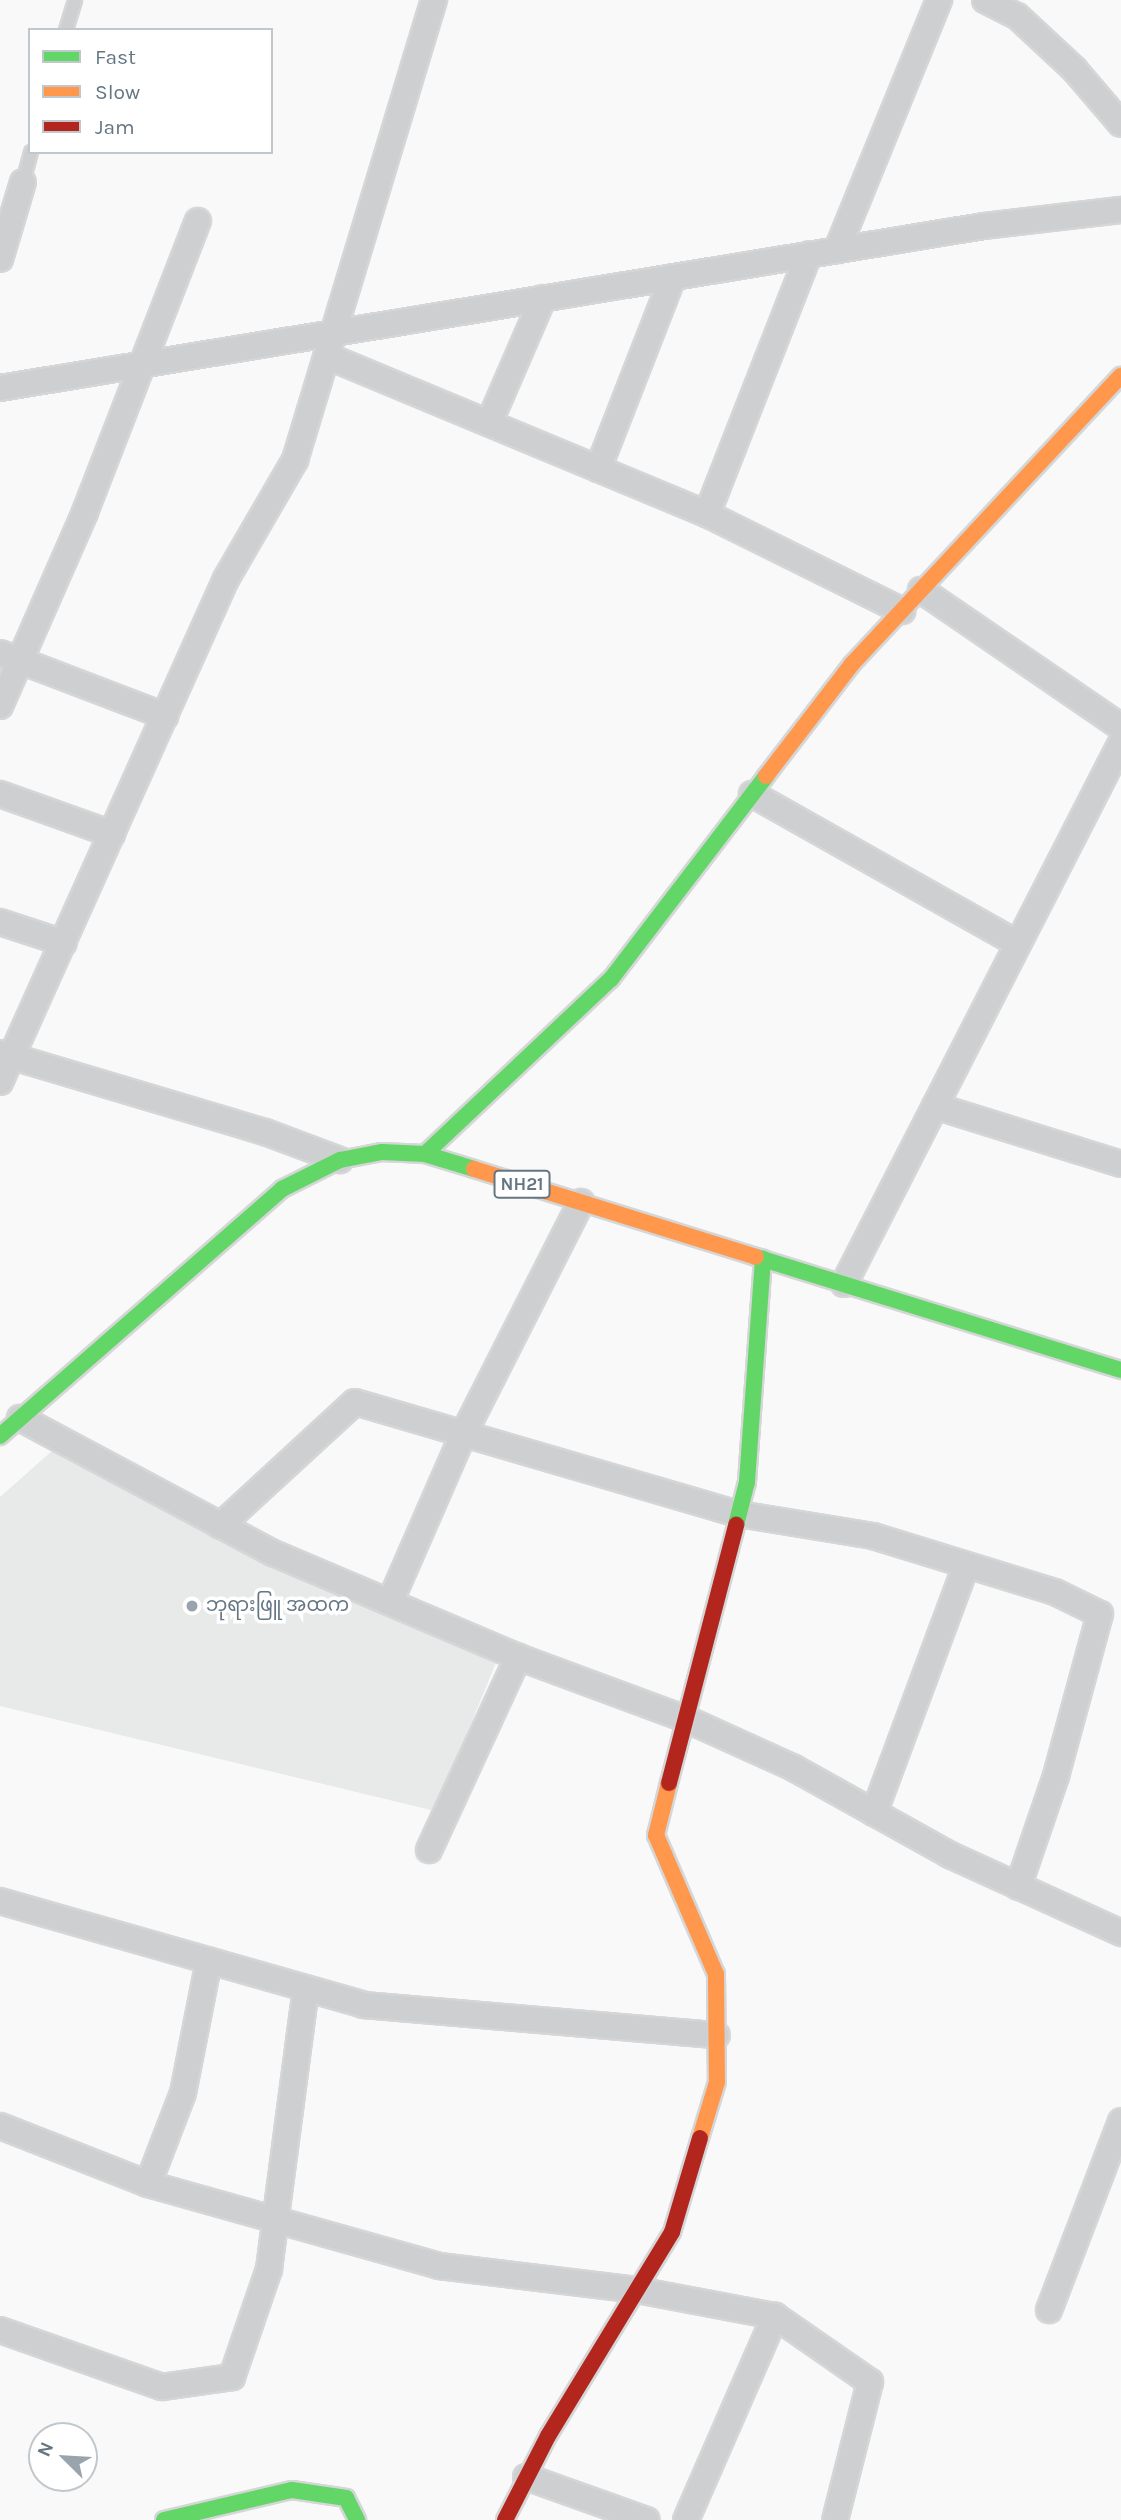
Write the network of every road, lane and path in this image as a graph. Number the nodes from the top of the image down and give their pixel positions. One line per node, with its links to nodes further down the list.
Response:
1 (75, 0): 5 (lane)
2 (434, 0): 16 (street)
3 (939, 0): 11 (street)
4 (985, 0): 6 (street)
5 (67, 28)
6 (1121, 124)
7 (30, 154): 8 (lane)
8 (23, 182): 13 (street)
9 (1121, 210): 11 (street)
10 (198, 221): 18 (street)
11 (837, 250): 12 (street)
12 (809, 254): 14 (street); 23 (street)
13 (0, 259)
14 (673, 276): 15 (street); 22 (street)
15 (543, 298): 16 (street); 21 (street)
16 (334, 332): 17 (street); 18 (street)
17 (327, 356): 21 (street); 28 (street)
18 (141, 364): 20 (street); 26 (street)
19 (1121, 376): 24 (main road)
20 (0, 388)
21 (489, 424): 22 (street)
22 (598, 469): 23 (street)
23 (707, 514): 25 (street)
24 (922, 590): 25 (main road); 29 (street)
25 (902, 611): 32 (main road)
26 (9, 657): 27 (street); 28 (street)
27 (0, 706)
28 (165, 716): 33 (street)
29 (1121, 727)
30 (1121, 743): 36 (street)
31 (0, 794): 33 (street)
32 (752, 794): 36 (street); 40 (main road)
33 (112, 834): 35 (street)
34 (0, 922): 35 (street)
35 (64, 943): 37 (street)
36 (1018, 944): 39 (street)
37 (7, 1056): 38 (street); 41 (street)
38 (0, 1082)
39 (935, 1106): 42 (street); 45 (street)
40 (425, 1154): 41 (main road, NH21); 43 (main road, NH21)
41 (340, 1160): 47 (main road, NH21)
42 (1121, 1164)
43 (582, 1202): 44 (main road, NH21); 48 (street)
44 (764, 1259): 45 (main road, NH21); 50 (main road)
45 (844, 1284): 46 (main road, NH21)
46 (1121, 1370)
47 (20, 1418): 49 (main road, NH21); 51 (street)
48 (464, 1433): 50 (street); 51 (street); 53 (street)
49 (0, 1436)
50 (739, 1514): 52 (street); 55 (main road)
51 (220, 1526): 53 (street)
52 (966, 1566): 56 (street); 58 (street)
53 (390, 1602): 54 (street)
54 (518, 1657): 55 (street); 57 (street)
55 (686, 1718): 56 (street); 63 (main road)
56 (874, 1813): 58 (street)
57 (429, 1850)
58 (1018, 1887): 60 (street)
59 (0, 1901): 61 (street)
60 (1121, 1933)
61 (209, 1961): 62 (street); 66 (street)
62 (306, 1989): 63 (street); 67 (street)
63 (716, 2035): 68 (main road)
64 (1121, 2121): 69 (street)
65 (0, 2126): 66 (street)
66 (148, 2184): 67 (street)
67 (275, 2220): 68 (street); 71 (street)
68 (637, 2290): 70 (street); 72 (main road)
69 (1049, 2309)
70 (775, 2316): 77 (street); 78 (street)
71 (0, 2330)
72 (526, 2477): 75 (main road); 76 (street)
73 (164, 2520): 74 (main road)
74 (357, 2520)
75 (505, 2520)
76 (647, 2520)
77 (686, 2520)
78 (835, 2520)

